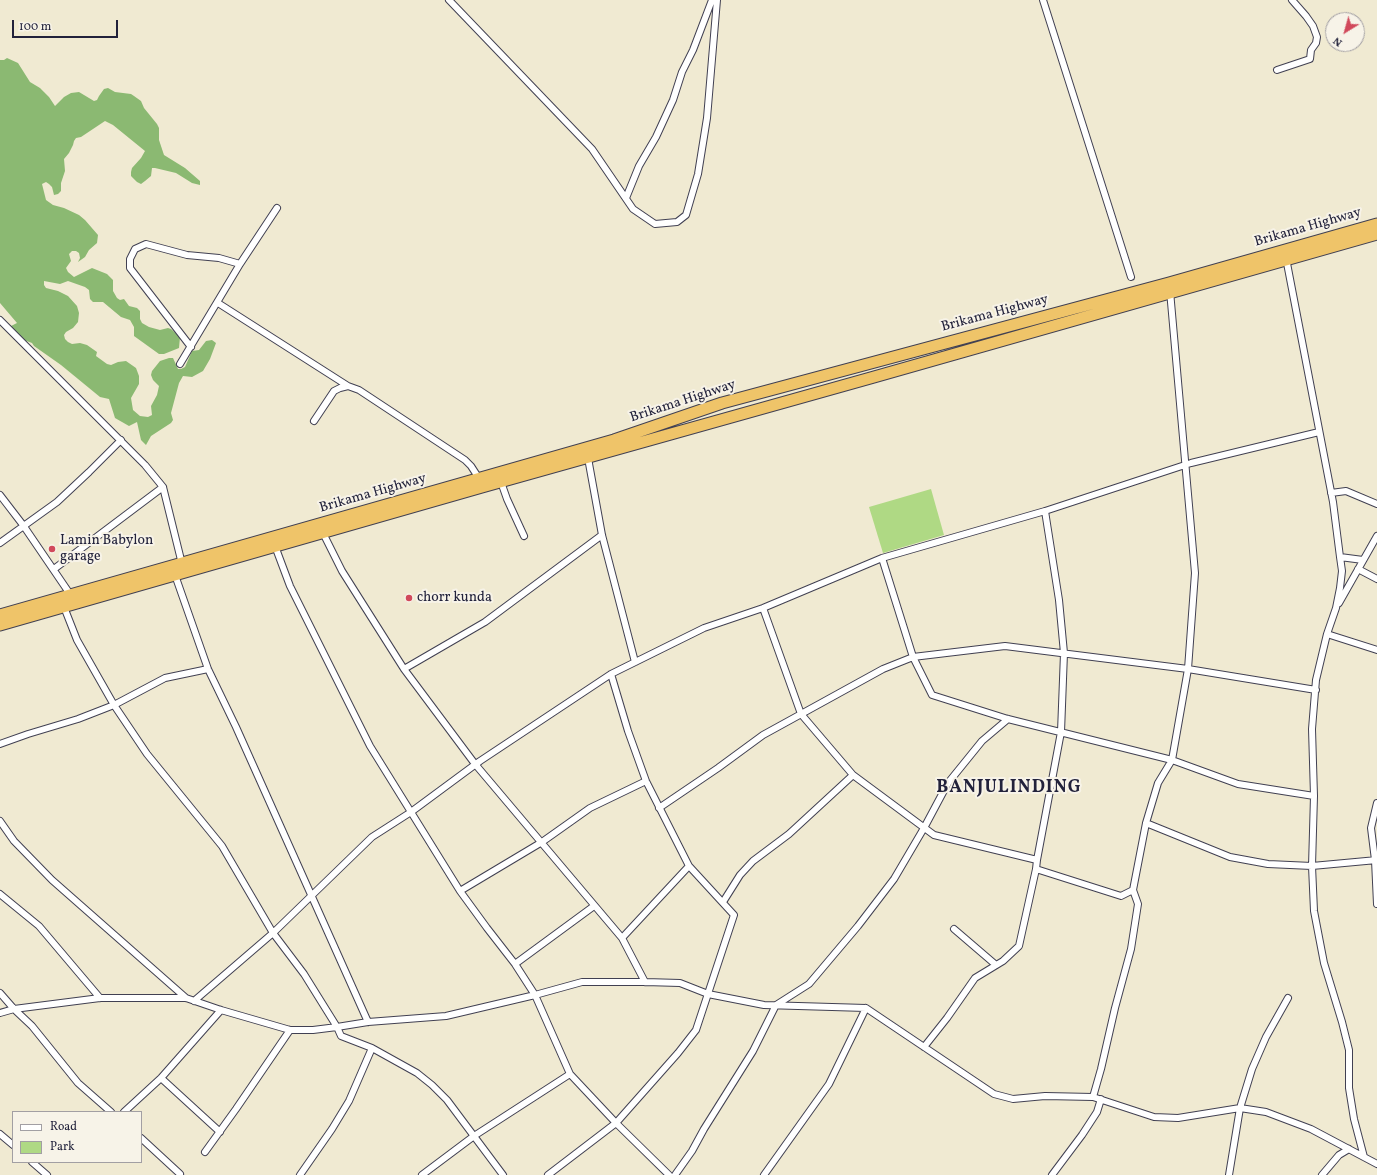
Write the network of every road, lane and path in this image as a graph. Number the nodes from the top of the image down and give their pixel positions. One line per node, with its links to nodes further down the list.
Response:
1 (449, 0): 7 (street)
2 (712, 0): 7 (street)
3 (717, 0): 7 (street)
4 (1043, 0): 13 (street)
5 (1292, 0): 6 (street)
6 (1277, 70)
7 (626, 198)
8 (277, 208): 12 (street)
9 (1377, 224): 11 (highway, Brikama Highway)
10 (1377, 234): 11 (highway, Brikama Highway)
11 (1285, 255): 14 (highway, Brikama Highway); 21 (street)
12 (240, 264): 15 (street); 17 (street)
13 (1131, 278)
14 (1169, 288): 23 (highway, Brikama Highway); 24 (street); 26 (highway, Brikama Highway)
15 (218, 303): 17 (street); 19 (street)
16 (0, 320): 22 (street)
17 (191, 347): 18 (street)
18 (180, 364)
19 (348, 386): 20 (street); 26 (street)
20 (314, 421)
21 (1319, 432): 24 (street); 28 (street)
22 (121, 440): 27 (street); 32 (street)
23 (588, 458): 25 (highway, Brikama Highway); 34 (street)
24 (1186, 465): 31 (street); 61 (street)
25 (501, 482): 26 (highway, Brikama Highway); 35 (street)
26 (481, 483): 33 (highway, Brikama Highway); 42 (highway, Brikama Highway)
27 (163, 487): 42 (street); 43 (street)
28 (1331, 492): 30 (street); 39 (street)
29 (0, 495): 32 (street)
30 (1377, 504)
31 (1045, 511): 40 (street); 56 (street)
32 (23, 525): 37 (street); 43 (street)
33 (323, 533): 38 (highway, Brikama Highway); 60 (street)
34 (602, 535): 58 (street); 60 (street)
35 (524, 536)
36 (1377, 536): 41 (street)
37 (0, 543)
38 (275, 546): 45 (highway, Brikama Highway); 76 (street)
39 (1340, 557): 41 (street); 51 (street)
40 (882, 558): 50 (street); 57 (street)
41 (1363, 560): 44 (street)
42 (182, 564): 47 (highway, Brikama Highway)
43 (54, 569): 48 (street)
44 (1358, 569): 46 (street); 51 (street)
45 (175, 575): 47 (highway, Brikama Highway); 59 (street)
46 (1377, 579)
47 (102, 590): 48 (highway, Brikama Highway)
48 (73, 599): 49 (highway, Brikama Highway); 52 (highway, Brikama Highway)
49 (64, 607): 53 (highway, Brikama Highway); 64 (street)
50 (764, 608): 58 (street); 65 (street)
51 (1336, 608): 54 (street)
52 (0, 615)
53 (0, 625)
54 (1327, 634): 55 (street); 63 (street)
55 (1377, 650)
56 (1064, 654): 57 (street); 61 (street); 67 (street)
57 (913, 658): 65 (street); 66 (street)
58 (635, 662): 62 (street)
59 (208, 669): 64 (street); 89 (street)
60 (404, 669): 70 (street)
61 (1188, 669): 63 (street); 69 (street)
62 (610, 674): 70 (street); 72 (street)
63 (1316, 690): 73 (street)
64 (114, 705): 68 (street); 94 (street)
65 (801, 714): 71 (street); 75 (street)
66 (1008, 720): 67 (street); 79 (street)
67 (1061, 732): 69 (street); 81 (street)
68 (0, 744)
69 (1172, 760): 73 (street); 78 (street)
70 (475, 764): 76 (street); 80 (street)
71 (853, 775): 79 (street); 90 (street)
72 (646, 780): 75 (street); 80 (street)
73 (1314, 796): 84 (street)
74 (1377, 802): 82 (street)
75 (659, 808): 83 (street)
76 (411, 812): 87 (street); 89 (street)
77 (0, 821): 103 (street)
78 (1146, 823): 84 (street); 86 (street)
79 (924, 828): 81 (street); 106 (street)
80 (542, 842): 87 (street); 92 (street)
81 (1037, 860): 85 (street)
82 (1376, 860): 84 (street); 91 (street)
83 (689, 866): 90 (street); 95 (street)
84 (1312, 866): 131 (street)
85 (1036, 870): 86 (street); 97 (street)
86 (1133, 890): 118 (street)
87 (460, 891): 96 (street)
88 (0, 894): 102 (street)
89 (312, 895): 94 (street); 111 (street)
90 (723, 902): 100 (street)
91 (1377, 904)
92 (594, 906): 95 (street); 96 (street)
93 (954, 928): 97 (street)
94 (273, 933): 105 (street); 112 (street)
95 (622, 938): 98 (street)
96 (515, 964): 101 (street)
97 (996, 965): 114 (street)
98 (645, 982): 100 (street); 101 (street)
99 (0, 993): 108 (street)
100 (708, 994): 106 (street); 123 (street)
101 (535, 995): 111 (street); 116 (street)
102 (100, 998): 103 (street); 108 (street)
103 (186, 998): 105 (street)
104 (1288, 998): 120 (street)
105 (194, 1001): 109 (street)
106 (776, 1005): 107 (street); 141 (street)
107 (866, 1008): 114 (street); 142 (street)
108 (14, 1009): 110 (street); 121 (street)
109 (221, 1010): 113 (street); 117 (street)
110 (0, 1013)
111 (368, 1022): 112 (street)
112 (337, 1027): 113 (street); 115 (street)
113 (290, 1030): 124 (street)
114 (924, 1047): 118 (street)
115 (372, 1048): 126 (street); 136 (street)
116 (570, 1074): 123 (street); 126 (street)
117 (161, 1078): 122 (street); 124 (street)
118 (1093, 1097): 119 (street)
119 (1101, 1099): 120 (street); 143 (street)
120 (1240, 1108): 129 (street); 144 (street)
121 (110, 1111)
122 (125, 1111)
123 (616, 1124): 139 (street); 140 (street)
124 (220, 1132): 130 (street)
125 (0, 1134): 128 (street)
126 (474, 1136): 137 (street); 138 (street)
127 (142, 1139): 135 (street)
128 (12, 1144)
129 (1349, 1149): 131 (street); 145 (street)
130 (205, 1152)
131 (1364, 1157): 133 (street)
132 (33, 1163): 134 (street)
133 (1377, 1164)
134 (47, 1175)
135 (180, 1175)
136 (300, 1175)
137 (422, 1175)
138 (503, 1175)
139 (548, 1175)
140 (669, 1175)
141 (675, 1175)
142 (764, 1175)
143 (1052, 1175)
144 (1229, 1175)
145 (1322, 1175)

